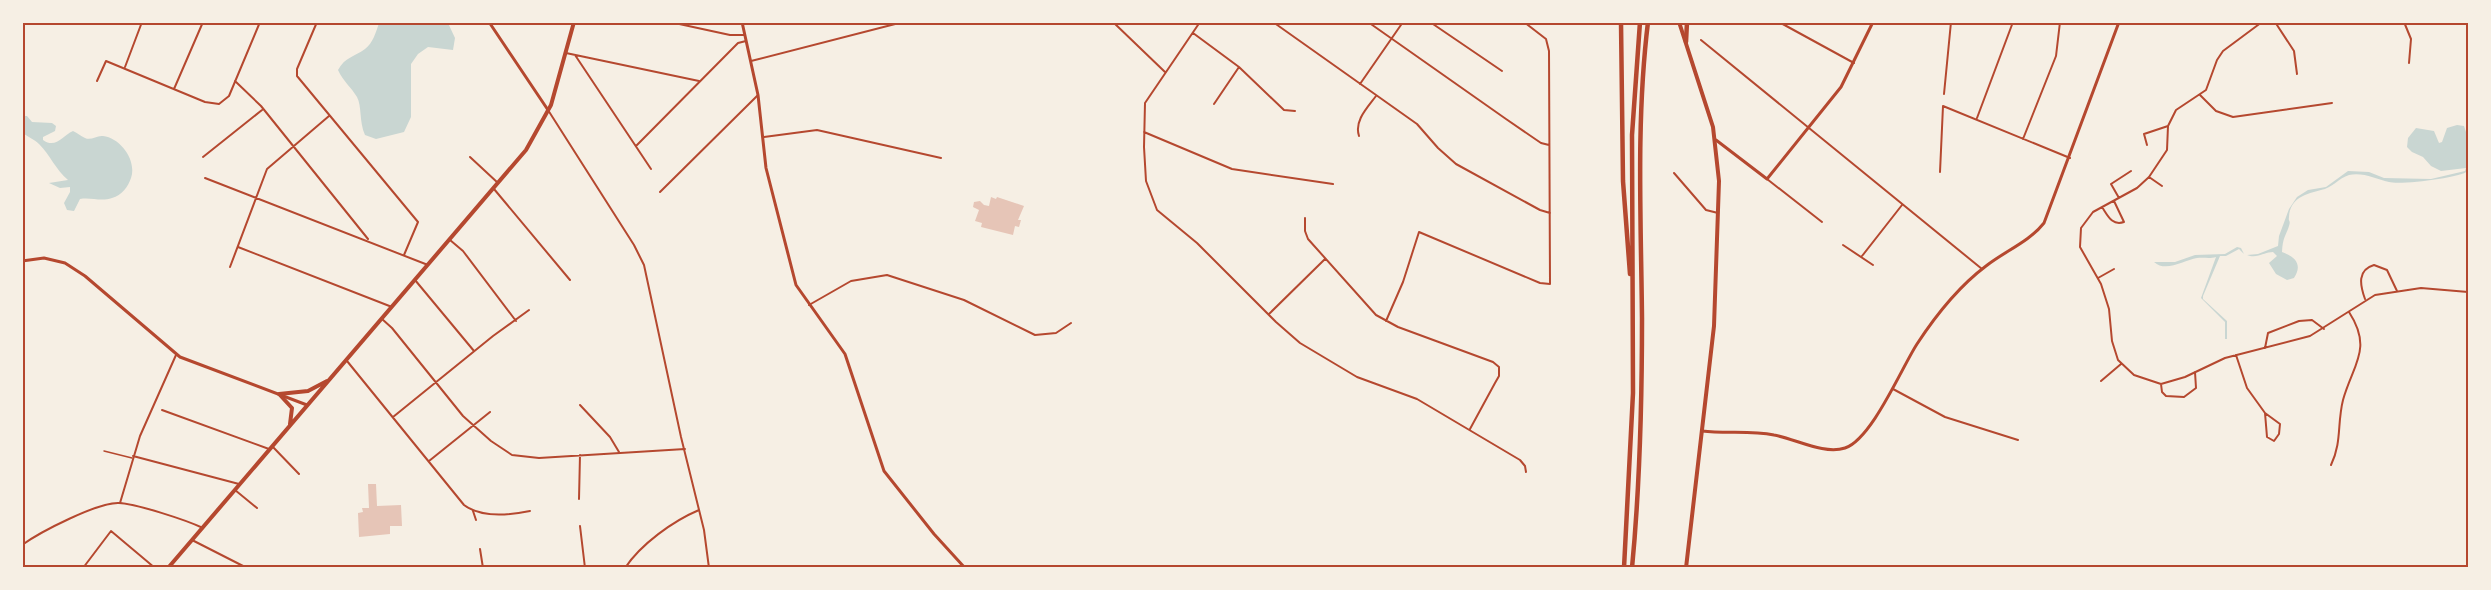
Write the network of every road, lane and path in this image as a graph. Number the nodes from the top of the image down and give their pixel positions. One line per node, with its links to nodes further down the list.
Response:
1 (142, 22): 43 (street)
2 (203, 22): 51 (street)
3 (260, 22): 48 (street)
4 (317, 22): 61 (street)
5 (489, 22): 59 (street)
6 (574, 22): 37 (main road)
7 (670, 22): 32 (street)
8 (742, 22): 32 (street)
9 (903, 22): 39 (street)
10 (1113, 22): 45 (street)
11 (1200, 22): 31 (street)
12 (1273, 22): 50 (street)
13 (1368, 22): 33 (street)
14 (1402, 22): 33 (street)
15 (1430, 22): 44 (street)
16 (1524, 22): 70 (street)
17 (1621, 22): 118 (highway)
18 (1640, 22): 118 (highway)
19 (1648, 22): 187 (highway)
20 (1679, 22): 36 (main road)
21 (1687, 22): 36 (highway)
22 (1779, 22): 40 (street)
23 (1873, 22): 40 (street)
24 (1951, 22): 52 (street)
25 (2013, 22): 62 (street)
26 (2060, 22): 68 (street)
27 (2119, 22): 77 (street)
28 (2262, 22): 54 (street)
29 (2275, 22): 46 (street)
30 (2404, 22): 41 (street)
31 (1193, 33): 42 (street); 45 (street)
32 (745, 35): 35 (street)
33 (1391, 39): 50 (street); 70 (street)
34 (1701, 40): 64 (street)
35 (746, 41): 39 (street); 49 (street)
36 (1686, 42): 69 (main road)
37 (566, 53): 38 (street); 59 (main road)
38 (575, 55): 49 (street); 72 (street)
39 (751, 61): 53 (street)
40 (1854, 63): 64 (street)
41 (2409, 63)
42 (1239, 67): 57 (street); 60 (street)
43 (124, 68): 47 (street); 51 (street)
44 (1502, 71)
45 (1165, 72): 65 (street)
46 (2297, 74)
47 (98, 81)
48 (235, 81): 51 (street); 58 (street)
49 (700, 81): 72 (street)
50 (1360, 84): 55 (street)
51 (174, 89)
52 (1944, 94)
53 (758, 95): 67 (street); 89 (street)
54 (2200, 95): 56 (street); 63 (street)
55 (1376, 96): 66 (street); 95 (street)
56 (2332, 103)
57 (1214, 104)
58 (262, 110): 73 (street); 74 (street)
59 (548, 111): 85 (main road); 154 (street)
60 (1295, 111)
61 (329, 116): 73 (street); 103 (street)
62 (1977, 119): 68 (street); 80 (street)
63 (2168, 126): 71 (street); 82 (street)
64 (1809, 129): 84 (street); 93 (street)
65 (1144, 132): 86 (street); 123 (street)
66 (1359, 136)
67 (764, 137): 76 (street); 119 (street)
68 (2023, 139): 77 (street)
69 (1716, 140): 84 (street); 96 (main road)
70 (1550, 145): 95 (street)
71 (2147, 145)
72 (636, 146): 78 (street)
73 (293, 147): 90 (street); 100 (street)
74 (203, 157)
75 (470, 157): 85 (street)
76 (941, 158)
77 (2070, 158): 110 (street)
78 (651, 169)
79 (2131, 171): 91 (street)
80 (1940, 172)
81 (1674, 173): 96 (street)
82 (2149, 177): 87 (street); 91 (street)
83 (205, 178): 90 (street)
84 (1767, 179): 98 (street)
85 (498, 183): 88 (main road)
86 (1333, 184)
87 (2162, 186)
88 (494, 189): 99 (main road); 114 (street)
89 (660, 192)
90 (256, 197): 100 (street); 102 (street)
91 (2119, 198): 92 (street)
92 (2114, 201): 94 (street); 94 (street)
93 (1902, 205): 104 (street); 110 (street)
94 (2102, 207): 112 (street)
95 (1550, 213): 126 (street)
96 (1718, 213): 151 (main road)
97 (1305, 218): 105 (street)
98 (1822, 222)
99 (450, 240): 107 (main road); 125 (street)
100 (369, 241): 103 (street)
101 (1843, 245): 104 (street)
102 (238, 247): 109 (street); 120 (street)
103 (404, 255): 107 (street)
104 (1862, 256): 108 (street)
105 (1325, 259): 123 (street); 126 (street)
106 (22, 261): 131 (street)
107 (428, 265): 113 (main road)
108 (1873, 265)
109 (230, 267)
110 (1982, 269): 140 (street)
111 (2114, 269): 112 (street)
112 (2098, 278): 134 (street)
113 (415, 280): 120 (main road); 130 (street)
114 (570, 280)
115 (2397, 291): 116 (street); 117 (street); 117 (street)
116 (2469, 292)
117 (2365, 299): 122 (street)
118 (1633, 302): 186 (highway)
119 (809, 305): 127 (street); 185 (street)
120 (392, 307): 124 (main road)
121 (529, 310): 125 (street)
122 (2349, 312): 128 (street); 160 (street)
123 (1269, 314): 150 (street)
124 (382, 319): 133 (main road); 138 (street)
125 (516, 321): 130 (street)
126 (1386, 321): 150 (street)
127 (1071, 323)
128 (2324, 329): 129 (street); 129 (street)
129 (2265, 348): 132 (street)
130 (474, 351): 138 (street)
131 (176, 354): 141 (street); 158 (street)
132 (2236, 355): 135 (street); 146 (street)
133 (347, 360): 136 (main road); 147 (street)
134 (2121, 364): 137 (street); 139 (street)
135 (2195, 372): 139 (street); 139 (street)
136 (331, 378): 141 (main road); 142 (main road)
137 (2101, 381)
138 (435, 382): 147 (street); 148 (street)
139 (2162, 384)
140 (1893, 389): 151 (street); 152 (street)
141 (279, 394): 142 (street); 149 (main road)
142 (307, 405): 149 (main road)
143 (580, 405): 156 (street)
144 (162, 410): 153 (street)
145 (490, 412): 148 (street)
146 (2265, 413): 146 (street)
147 (393, 417): 159 (street)
148 (472, 425): 157 (street); 159 (street)
149 (288, 428): 153 (main road)
150 (1470, 430): 161 (street)
151 (1702, 431): 188 (main road)
152 (2018, 440)
153 (271, 447): 162 (street); 163 (main road)
154 (685, 449): 156 (street); 168 (street)
155 (104, 451): 158 (lane)
156 (620, 452): 157 (street)
157 (580, 455): 165 (street)
158 (133, 457): 163 (street); 166 (street)
159 (428, 461): 169 (street)
160 (2331, 465)
161 (1526, 472)
162 (299, 474)
163 (239, 484): 164 (main road)
164 (235, 490): 167 (street); 173 (main road)
165 (579, 499)
166 (120, 503): 173 (street); 175 (street)
167 (256, 508)
168 (699, 510): 183 (street); 184 (street)
169 (473, 511): 170 (street); 171 (street)
170 (530, 511)
171 (476, 520)
172 (580, 526): 182 (street)
173 (203, 528): 174 (main road)
174 (192, 540): 179 (main road); 180 (street)
175 (22, 545)
176 (480, 549): 181 (street)
177 (83, 567): 178 (street)
178 (155, 567)
179 (168, 567)
180 (247, 567)
181 (483, 567)
182 (585, 567)
183 (625, 567)
184 (708, 567)
185 (965, 567)
186 (1624, 567)
187 (1632, 567)
188 (1686, 567)

